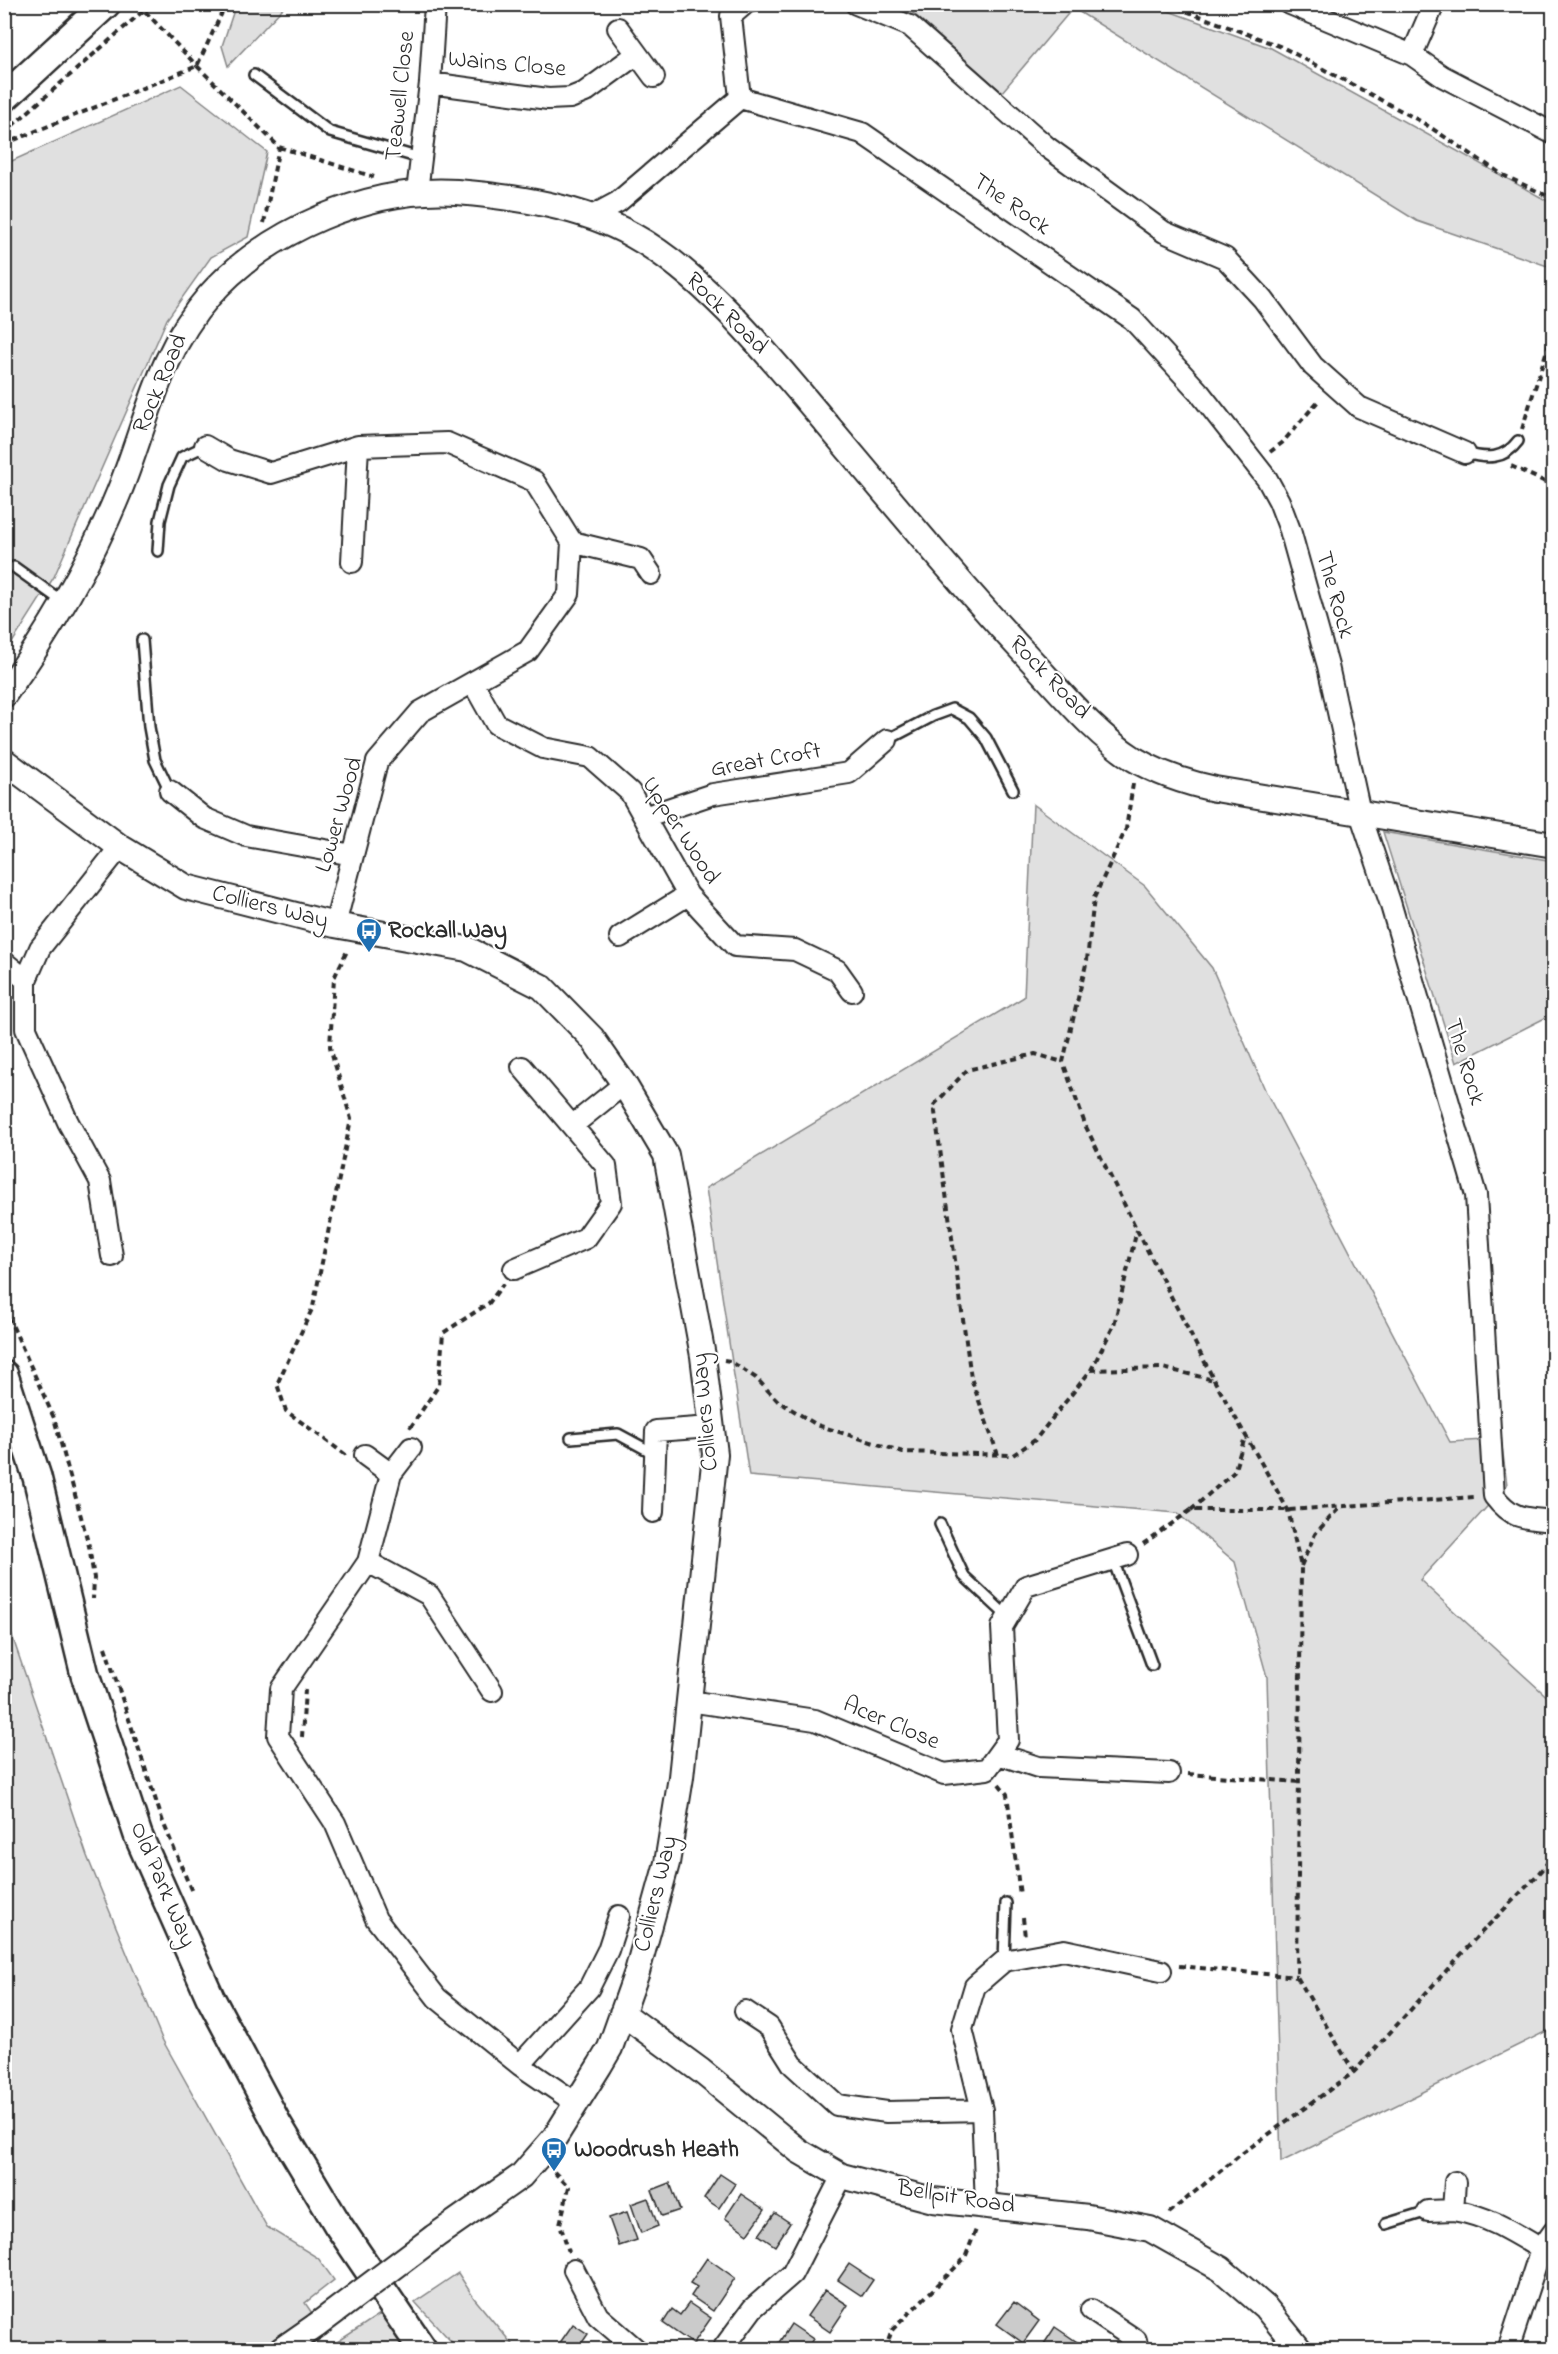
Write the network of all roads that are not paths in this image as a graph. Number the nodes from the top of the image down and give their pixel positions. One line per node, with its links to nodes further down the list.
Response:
1 (106, 4): 13 (main road)
2 (435, 4): 12 (street, Teawell Close)
3 (745, 4): 14 (street)
4 (856, 4): 22 (street)
5 (1290, 4): 9 (street)
6 (1434, 4): 9 (street)
7 (618, 28): 8 (street)
8 (637, 54): 11 (street); 12 (street, Wains Close)
9 (1412, 55): 15 (street)
10 (254, 75): 16 (lane)
11 (654, 77)
12 (430, 83): 16 (street, Teawell Close)
13 (4, 98)
14 (740, 98): 18 (street); 36 (street, The Rock)
15 (1554, 134)
16 (420, 158): 17 (street, Teawell Close)
17 (417, 192): 18 (street, Rock Road); 28 (street, Rock Road)
18 (590, 217): 36 (street, Rock Road)
19 (1518, 441): 22 (lane)
20 (205, 446): 21 (street); 24 (lane)
21 (358, 446): 23 (street); 25 (street)
22 (1465, 453)
23 (572, 542): 27 (street); 30 (street, Lower Wood)
24 (158, 551)
25 (352, 562)
26 (14, 567): 28 (lane)
27 (651, 574)
28 (65, 603): 31 (street, Rock Road)
29 (142, 640): 35 (lane)
30 (473, 683): 37 (street, Upper Wood); 40 (street, Lower Wood)
31 (4, 695)
32 (887, 740): 34 (lane); 37 (street, Great Croft)
33 (4, 761): 39 (street, Colliers Way)
34 (1013, 790)
35 (170, 791): 40 (street)
36 (1359, 813): 38 (street, Rock Road); 60 (street, The Rock)
37 (644, 818): 41 (street, Upper Wood)
38 (1554, 845)
39 (120, 847): 42 (street, Colliers Way); 45 (street)
40 (353, 855): 42 (street, Lower Wood)
41 (688, 895): 43 (street); 46 (street, Upper Wood)
42 (346, 927): 48 (street, Colliers Way)
43 (620, 937)
44 (4, 962): 45 (street)
45 (26, 980): 50 (street)
46 (852, 991)
47 (522, 1067): 49 (street)
48 (624, 1084): 49 (street); 53 (street, Colliers Way)
49 (573, 1125): 51 (street)
50 (112, 1256)
51 (514, 1269)
52 (4, 1375): 90 (main road, Old Park Way)
53 (711, 1427): 56 (street); 67 (street, Colliers Way)
54 (571, 1438): 56 (lane)
55 (411, 1448): 58 (street)
56 (655, 1454): 59 (street)
57 (365, 1455): 58 (street)
58 (392, 1474): 63 (street)
59 (653, 1512)
60 (1554, 1521)
61 (940, 1524): 64 (lane)
62 (1120, 1558): 64 (street); 65 (lane)
63 (368, 1562): 66 (street); 76 (street)
64 (1008, 1617): 68 (street)
65 (1152, 1665)
66 (492, 1691)
67 (689, 1701): 68 (street, Acer Close); 75 (street, Colliers Way)
68 (992, 1762): 69 (street)
69 (1169, 1773)
70 (1006, 1903): 72 (lane)
71 (619, 1916): 76 (street)
72 (1004, 1961): 73 (street); 78 (street)
73 (1161, 1971)
74 (745, 2011): 78 (street)
75 (622, 2013): 77 (street, Colliers Way); 79 (street, Bellpit Road)
76 (520, 2065): 77 (street)
77 (576, 2103): 89 (street, Colliers Way, bridge)
78 (982, 2110): 81 (street)
79 (842, 2176): 81 (street, Bellpit Road); 92 (street)
80 (1455, 2182): 82 (street)
81 (986, 2204): 94 (street, Bellpit Road)
82 (1453, 2210): 83 (street); 86 (street)
83 (1428, 2211): 84 (lane)
84 (1386, 2224)
85 (1554, 2231): 86 (street)
86 (1541, 2249): 95 (street)
87 (574, 2270): 91 (street)
88 (1091, 2310): 93 (street)
89 (281, 2349)
90 (423, 2349)
91 (637, 2349)
92 (722, 2349)
93 (1138, 2349)
94 (1300, 2349)
95 (1508, 2349)

